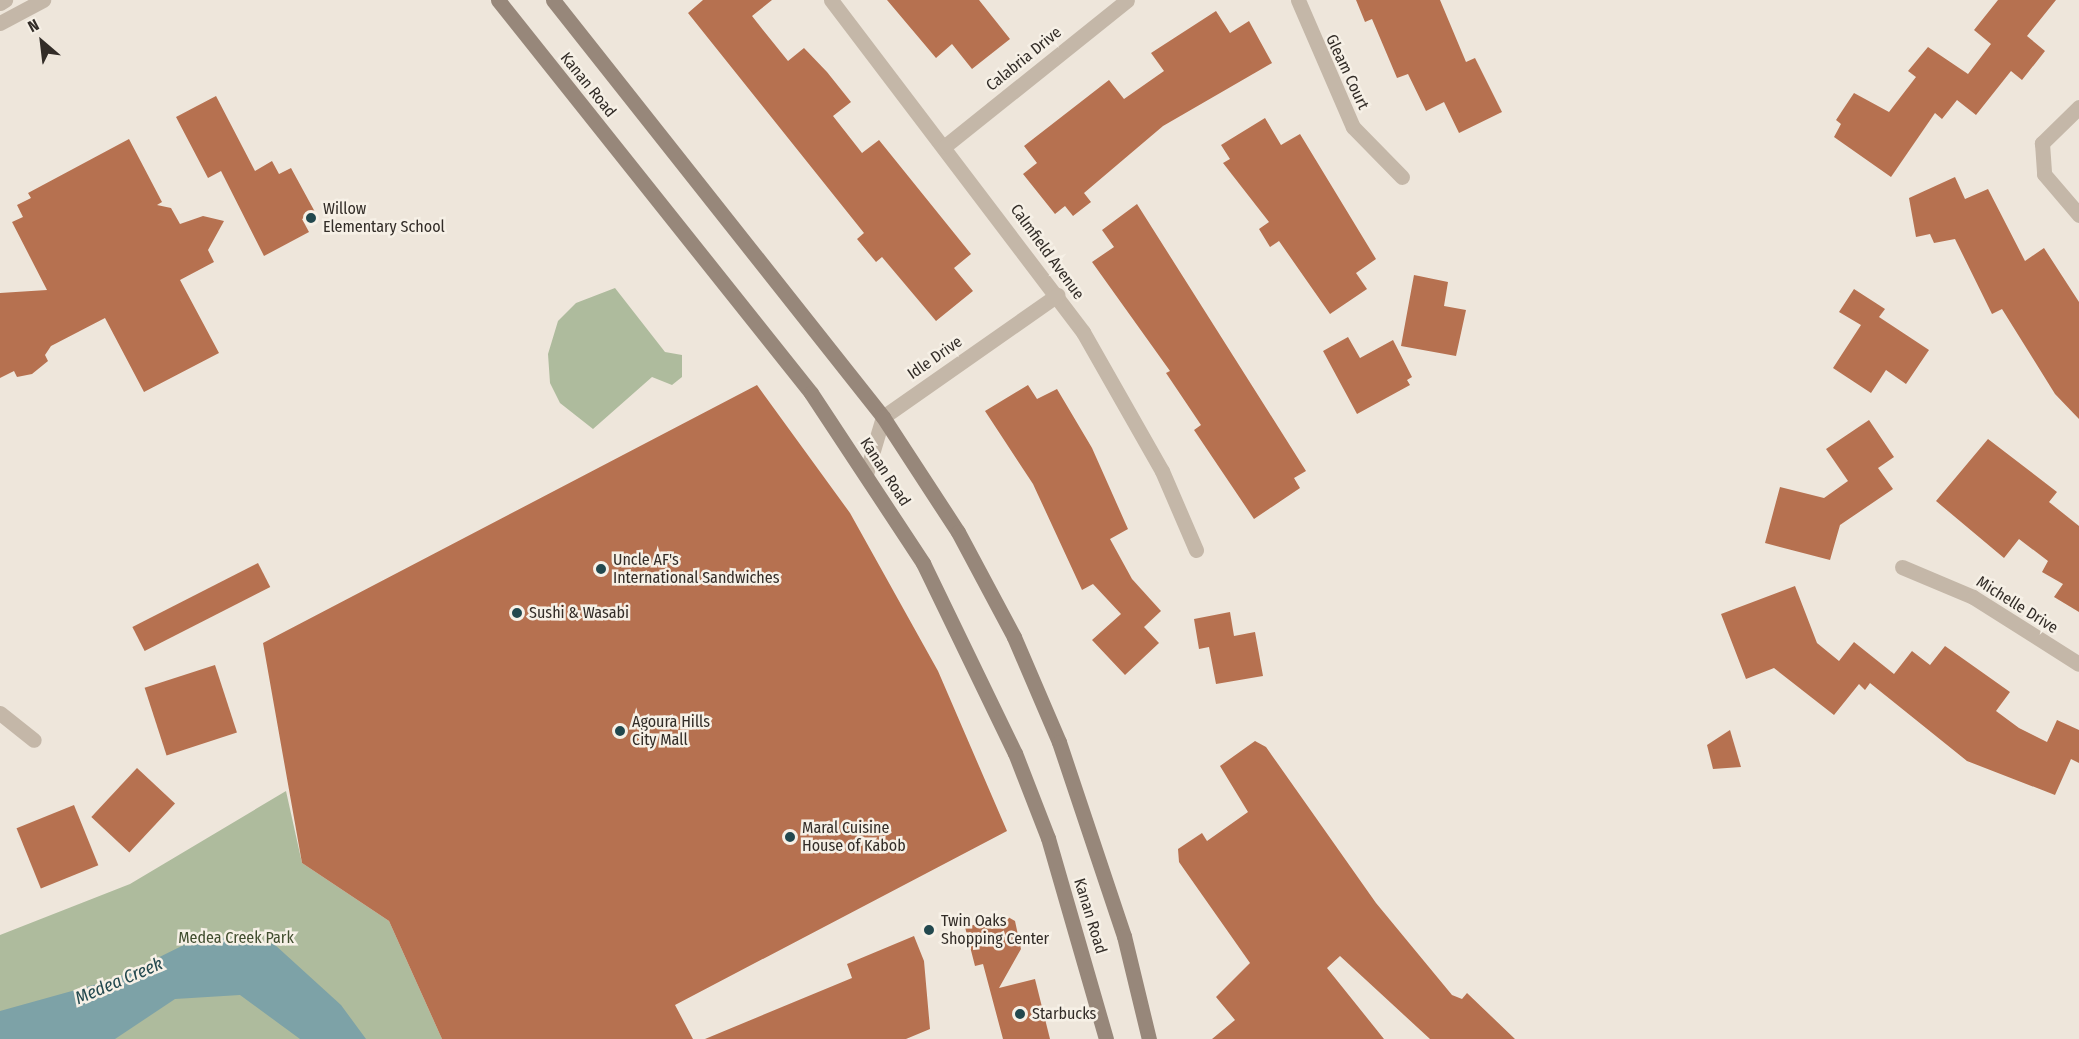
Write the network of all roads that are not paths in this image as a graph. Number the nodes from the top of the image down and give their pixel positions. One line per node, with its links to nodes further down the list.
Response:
1 (5, 0): 8 (street)
2 (43, 0): 9 (street)
3 (498, 0): 16 (main road, Kanan Road)
4 (553, 0): 15 (main road, Kanan Road)
5 (831, 0): 11 (street, Calmfield Avenue)
6 (1127, 0): 11 (street, Calabria Drive)
7 (1298, 0): 12 (street, Gleam Court)
8 (0, 3)
9 (0, 23)
10 (2079, 107): 13 (street)
11 (945, 146): 14 (street, Calmfield Avenue)
12 (1402, 177)
13 (2079, 215)
14 (1057, 295): 15 (street, Idle Drive); 17 (street, Calmfield Avenue)
15 (883, 417): 16 (street); 23 (main road, Kanan Road)
16 (866, 474): 22 (main road, Kanan Road)
17 (1196, 550)
18 (1902, 567): 19 (street, Michelle Drive)
19 (2079, 664)
20 (0, 713): 21 (street)
21 (34, 740)
22 (1106, 1039)
23 (1149, 1039)

